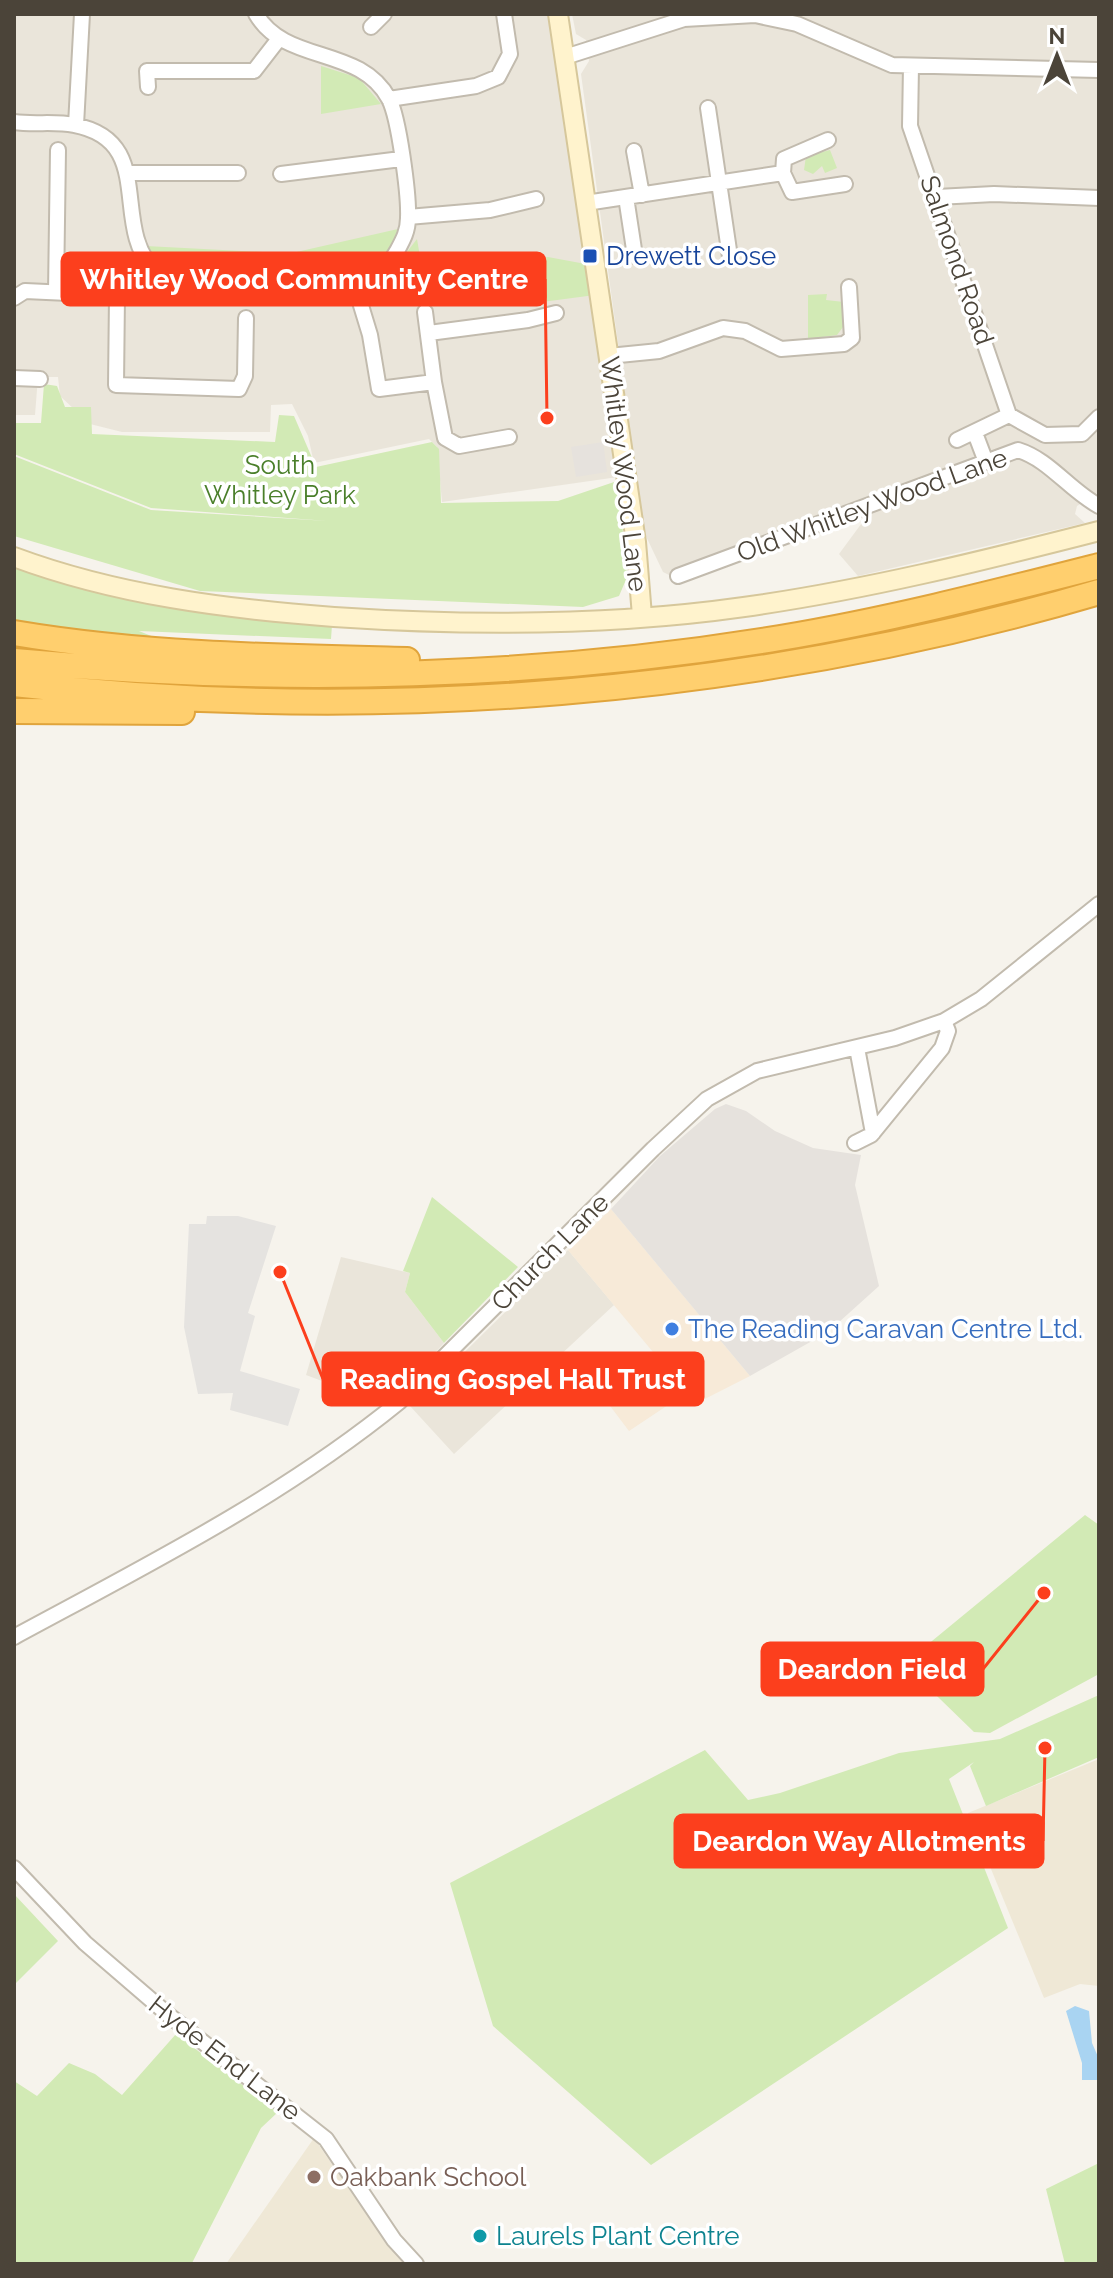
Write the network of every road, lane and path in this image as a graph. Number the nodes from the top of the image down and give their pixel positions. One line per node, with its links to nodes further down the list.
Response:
1 (82, 14): 16 (street)
2 (256, 14): 8 (street)
3 (384, 14): 7 (street)
4 (504, 14): 13 (street)
5 (558, 14): 9 (main road, Whitley Wood Lane)
6 (724, 14): 9 (street); 10 (street)
7 (371, 27)
8 (278, 40): 12 (street); 13 (street)
9 (565, 57): 31 (main road, Whitley Wood Lane)
10 (911, 66): 11 (street); 28 (street, Salmond Road)
11 (1099, 70)
12 (148, 87)
13 (389, 99): 20 (street)
14 (708, 108): 25 (street)
15 (14, 122): 16 (street)
16 (76, 125): 21 (street)
17 (828, 140): 23 (street)
18 (58, 150): 38 (street)
19 (634, 151): 27 (street)
20 (401, 159): 24 (street); 32 (street)
21 (128, 173): 22 (street); 35 (street)
22 (238, 173)
23 (783, 173): 25 (street); 26 (street)
24 (281, 174)
25 (719, 181): 27 (street); 34 (street)
26 (845, 184)
27 (634, 196): 31 (street); 33 (street)
28 (937, 197): 29 (street); 49 (street, Salmond Road)
29 (1099, 198)
30 (536, 199): 32 (street)
31 (586, 203): 45 (main road, Whitley Wood Lane)
32 (408, 217): 37 (street)
33 (635, 256)
34 (730, 257)
35 (157, 273): 37 (street); 39 (street)
36 (849, 287): 45 (street)
37 (356, 289): 48 (street)
38 (56, 292): 39 (street); 40 (street)
39 (117, 296): 43 (street)
40 (14, 298)
41 (425, 312): 44 (street)
42 (556, 313): 44 (street)
43 (246, 318)
44 (429, 333): 48 (street)
45 (609, 356): 61 (main road, Whitley Wood Lane)
46 (14, 378): 47 (street)
47 (40, 379)
48 (434, 382): 52 (street)
49 (1009, 415): 50 (street); 51 (street)
50 (1099, 417)
51 (975, 433): 53 (street); 54 (street)
52 (509, 437)
53 (957, 440)
54 (986, 462): 55 (street, Old Whitley Wood Lane); 59 (street, Old Whitley Wood Lane)
55 (1099, 506)
56 (1099, 531): 61 (main road, Whitley Wood Lane)
57 (14, 557): 61 (main road)
58 (1099, 566): 64 (highway)
59 (678, 576)
60 (1099, 592): 66 (highway)
61 (642, 616)
62 (14, 633): 64 (highway)
63 (14, 661): 64 (highway)
64 (554, 666)
65 (14, 684): 66 (highway)
66 (304, 702): 67 (highway)
67 (14, 711)
68 (1099, 904): 69 (street, Church Lane)
69 (944, 1021): 70 (street, Church Lane); 71 (street)
70 (857, 1048): 71 (street); 73 (street, Church Lane)
71 (873, 1133): 72 (street)
72 (855, 1143)
73 (14, 1637)
74 (14, 1868): 75 (street, Hyde End Lane)
75 (416, 2264)

